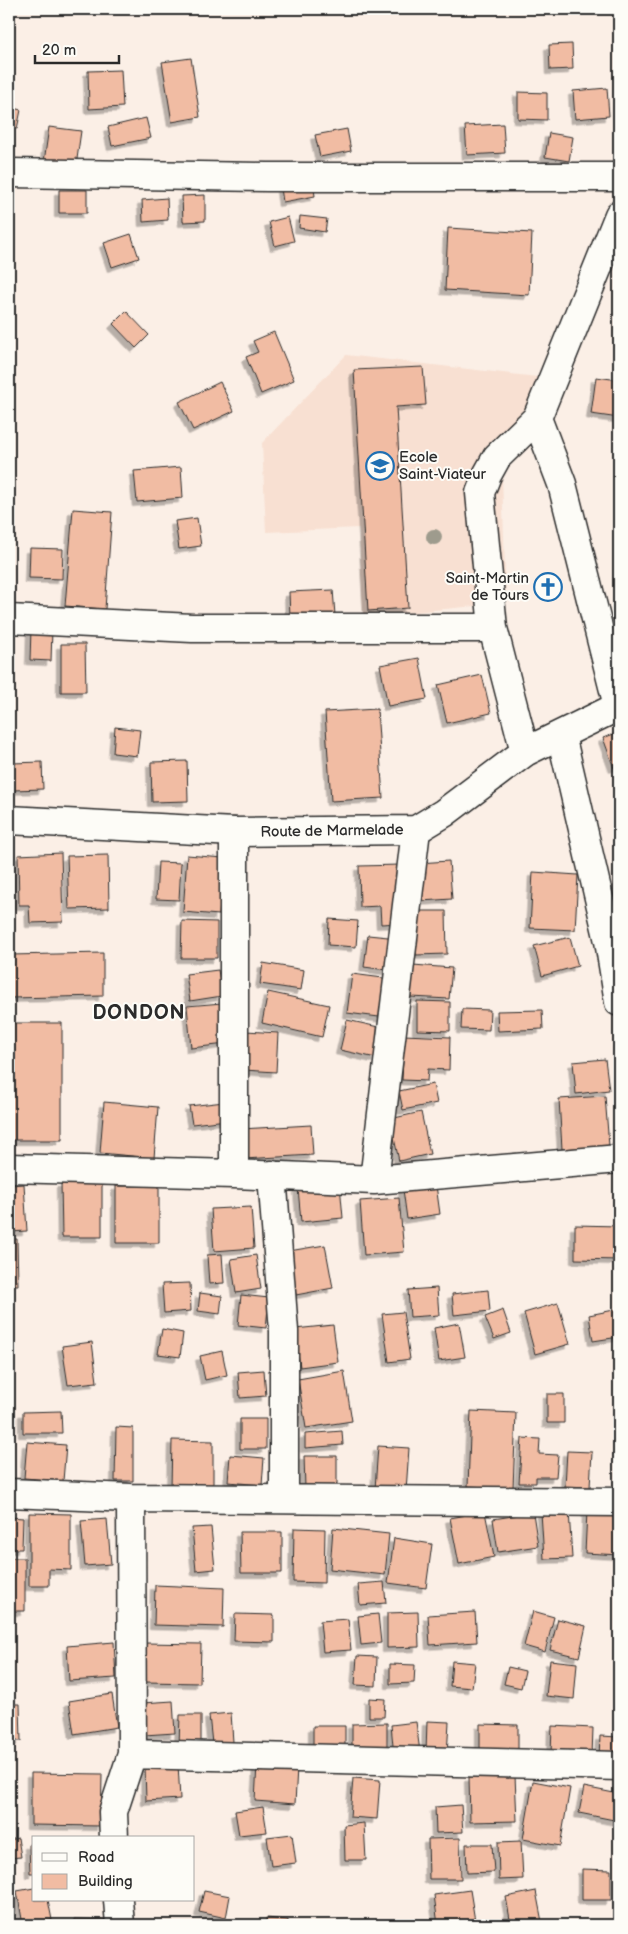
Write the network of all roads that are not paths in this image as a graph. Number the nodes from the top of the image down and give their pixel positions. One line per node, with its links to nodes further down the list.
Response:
1 (9, 173): 2 (street)
2 (619, 177)
3 (619, 215): 4 (street)
4 (537, 418): 6 (street); 7 (street)
5 (9, 619): 6 (street)
6 (493, 628): 9 (street)
7 (618, 706): 8 (street, Route de Marmelade)
8 (561, 735): 9 (street, Route de Marmelade); 13 (street)
9 (525, 752): 11 (street, Route de Marmelade)
10 (9, 820): 12 (street, Route de Marmelade)
11 (416, 830): 12 (street, Route de Marmelade); 19 (street)
12 (234, 832): 17 (street)
13 (614, 940): 14 (street)
14 (619, 1002)
15 (619, 1159): 19 (street)
16 (9, 1168): 17 (street)
17 (234, 1174): 18 (street)
18 (272, 1175): 19 (street); 22 (street)
19 (374, 1180)
20 (9, 1493): 21 (street)
21 (131, 1498): 22 (street); 24 (street)
22 (284, 1499): 23 (street)
23 (619, 1502)
24 (132, 1754): 25 (street); 26 (street)
25 (619, 1766)
26 (114, 1836)
27 (118, 1902): 28 (street)
28 (120, 1925)

